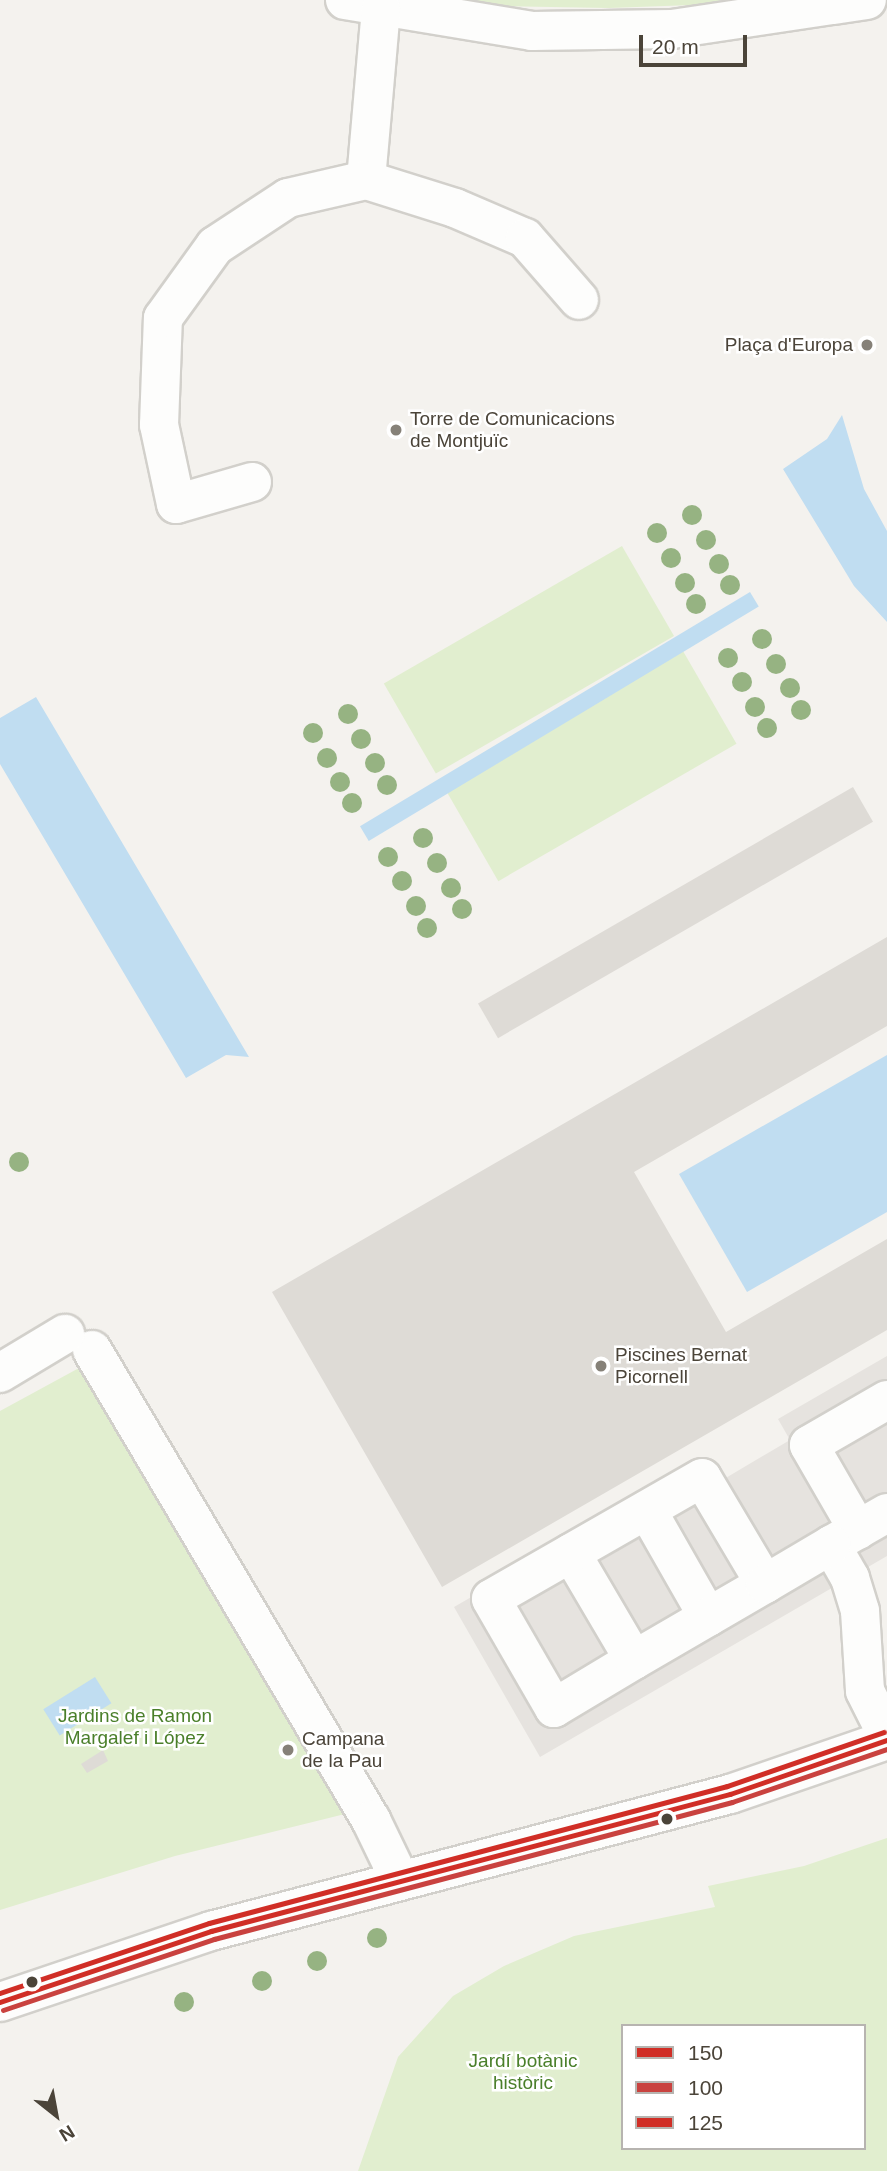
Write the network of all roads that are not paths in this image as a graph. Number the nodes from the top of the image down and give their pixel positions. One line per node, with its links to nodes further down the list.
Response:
1 (867, 0): 2 (street)
2 (363, 5): 3 (street)
3 (366, 180): 4 (street); 5 (street)
4 (579, 300)
5 (252, 482)
6 (0, 1373): 15 (street)
7 (887, 1400): 9 (street)
8 (647, 1510): 10 (street); 11 (street); 12 (street)
9 (859, 1529): 11 (street); 14 (street)
10 (571, 1553): 13 (street); 13 (street)
11 (765, 1584): 12 (street)
12 (708, 1617): 13 (street)
13 (634, 1661)
14 (887, 1737): 15 (street)
15 (400, 1880): 16 (street)
16 (0, 2002)

